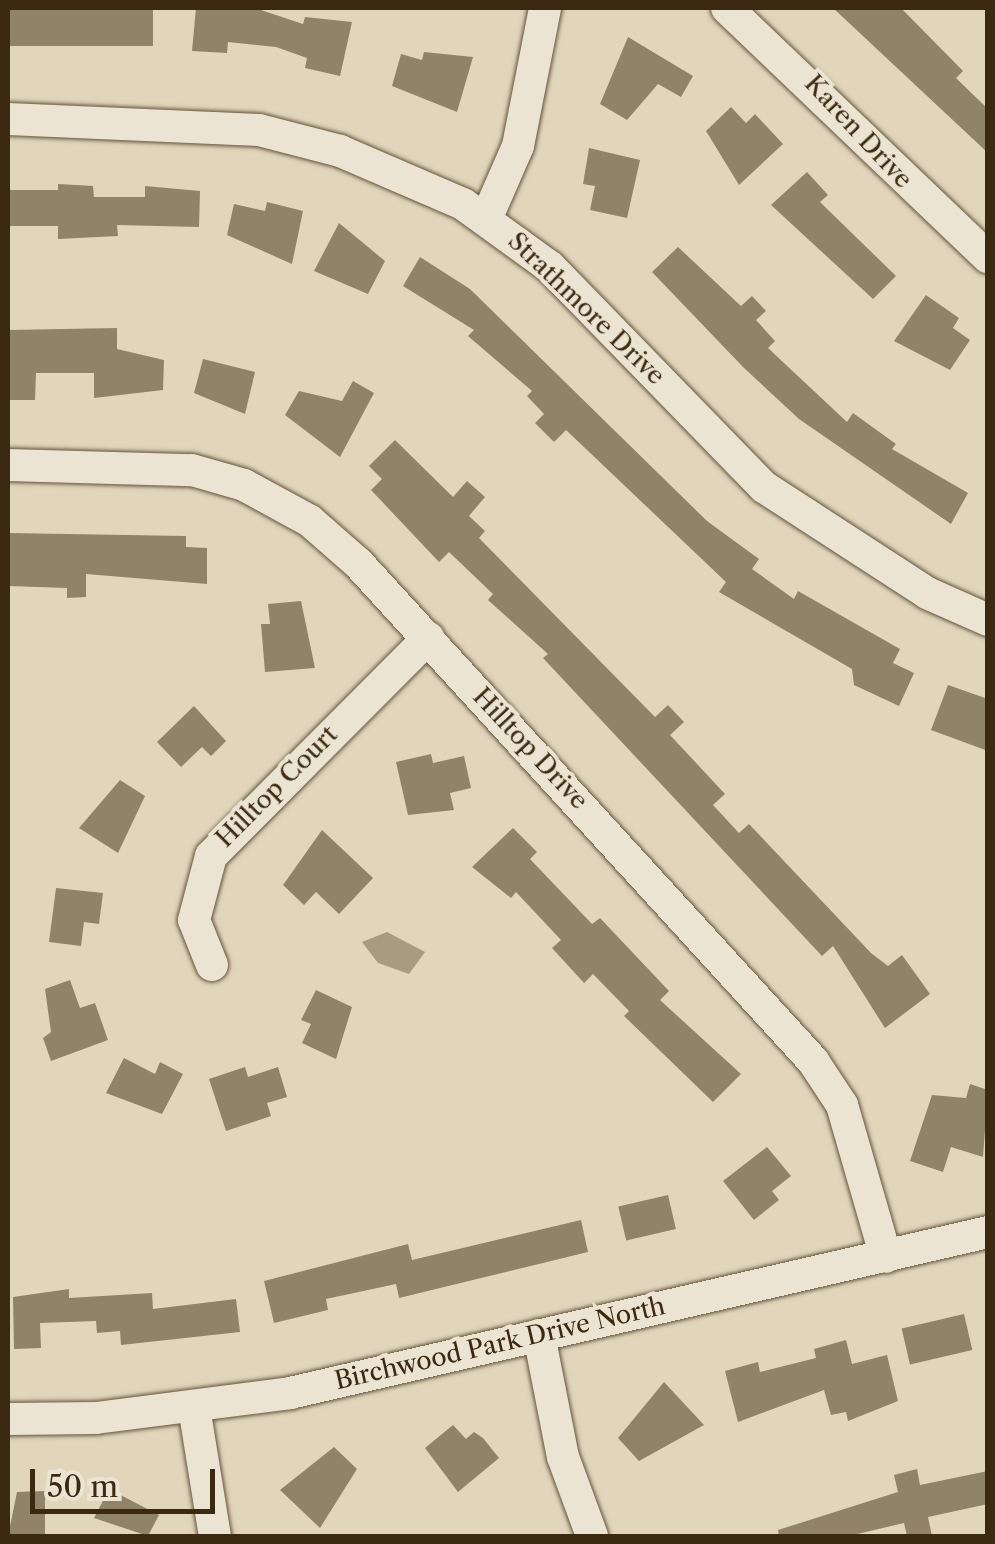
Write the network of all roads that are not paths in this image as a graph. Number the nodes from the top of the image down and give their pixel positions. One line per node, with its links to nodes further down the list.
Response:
1 (545, 8): 4 (street)
2 (727, 8): 5 (street, Karen Drive)
3 (8, 119): 4 (street, Strathmore Drive)
4 (487, 216): 7 (street, Strathmore Drive)
5 (988, 257)
6 (8, 465): 8 (street, Hilltop Drive)
7 (988, 620)
8 (428, 638): 9 (street, Hilltop Court); 11 (street, Hilltop Drive)
9 (212, 965)
10 (988, 1232): 11 (street, Birchwood Park Drive North)
11 (886, 1257): 12 (street, Birchwood Park Drive North)
12 (538, 1335): 13 (street, Birchwood Park Drive North); 16 (street)
13 (194, 1408): 14 (street, Birchwood Park Drive North); 15 (street)
14 (8, 1419)
15 (215, 1536)
16 (592, 1536)

